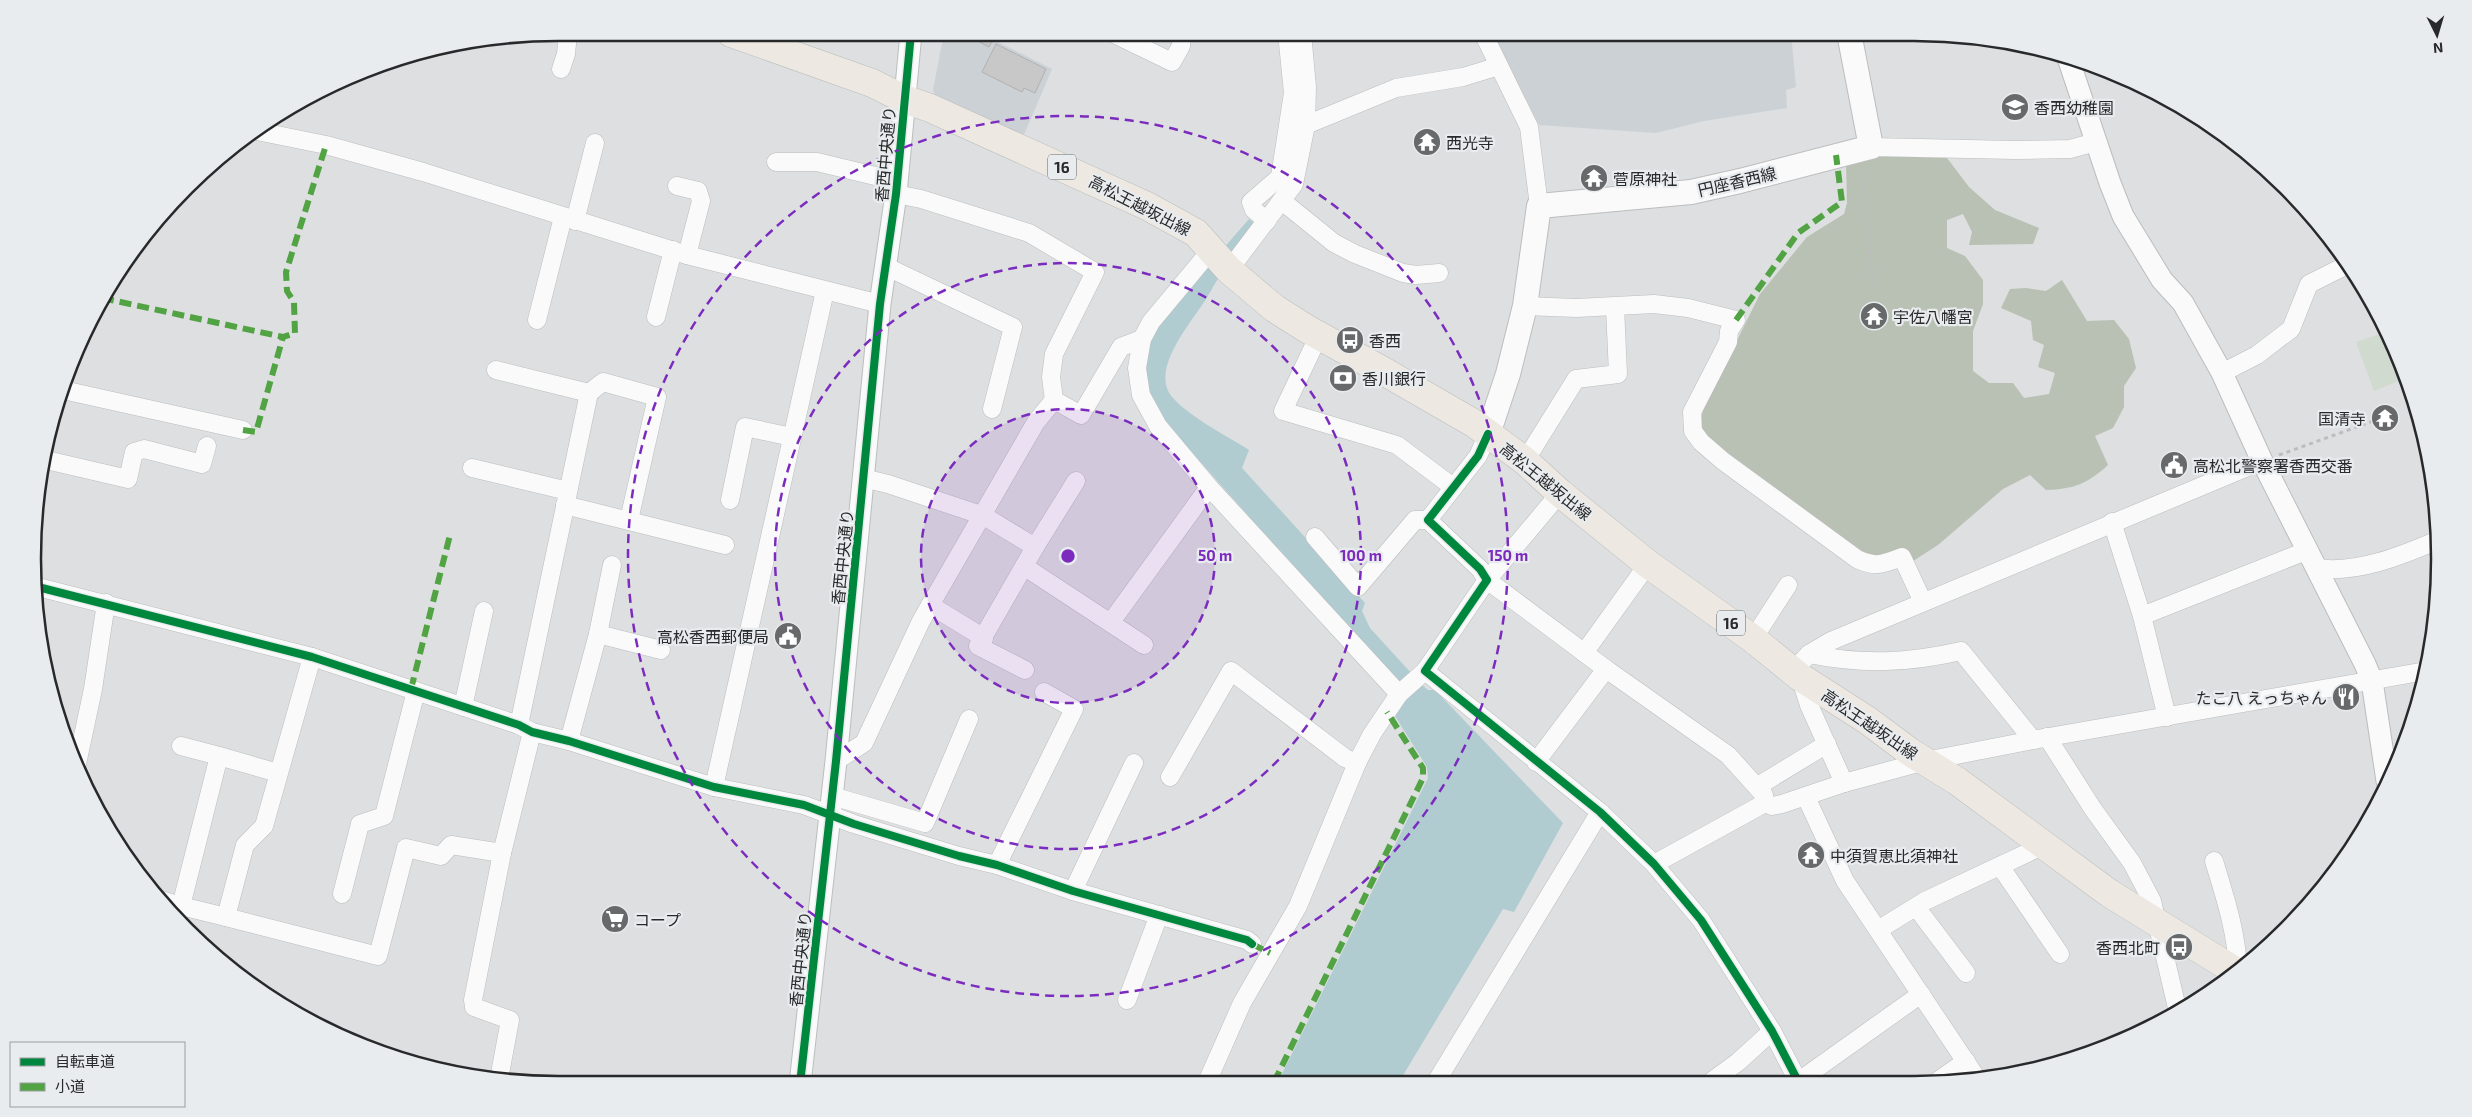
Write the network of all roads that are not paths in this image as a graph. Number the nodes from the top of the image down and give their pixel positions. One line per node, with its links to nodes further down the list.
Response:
1 (567, 41): 12 (street)
2 (757, 41): 13 (main road, 高松王越坂出線 / 16)
3 (910, 41): 13 (street, 香西中央通り)
4 (1130, 41): 5 (street)
5 (1181, 41)
6 (1288, 41): 20 (street)
7 (1303, 41): 14 (street)
8 (1487, 41): 10 (street)
9 (1850, 41): 18 (main road)
10 (1499, 66): 14 (street); 24 (street)
11 (2071, 66): 17 (street)
12 (561, 69)
13 (904, 99): 22 (street, 香西中央通り); 28 (main road, 高松王越坂出線 / 16)
14 (1306, 125): 20 (street)
15 (265, 133): 26 (street)
16 (595, 142): 26 (street)
17 (2096, 142): 18 (street); 41 (street)
18 (1866, 147): 24 (main road, 円座香西線)
19 (776, 162): 22 (street)
20 (1288, 176): 23 (street); 25 (street)
21 (677, 186): 27 (street)
22 (896, 188): 29 (street, 香西中央通り); 44 (street)
23 (1282, 201): 25 (street); 31 (street)
24 (1539, 206): 34 (main road)
25 (1260, 216): 28 (street)
26 (569, 219): 27 (street); 37 (street)
27 (680, 253): 32 (street); 36 (street)
28 (1220, 260): 38 (main road, 高松王越坂出線 / 16); 39 (street)
29 (885, 266): 33 (street, 香西中央通り); 45 (street)
30 (2342, 268): 41 (street)
31 (1439, 273)
32 (825, 291): 33 (street); 48 (street)
33 (880, 304): 54 (street, 香西中央通り)
34 (1525, 306): 35 (street); 47 (main road)
35 (1614, 307): 51 (street); 76 (street)
36 (656, 317)
37 (537, 320)
38 (1319, 335): 47 (main road, 高松王越坂出線 / 16); 57 (street)
39 (1142, 339): 44 (street); 56 (street)
40 (496, 370): 43 (street)
41 (2222, 373): 52 (street)
42 (69, 391): 46 (street)
43 (588, 393): 59 (street); 62 (street)
44 (1054, 400): 61 (street)
45 (992, 409)
46 (243, 430)
47 (1488, 434): 51 (main road, 高松王越坂出線 / 16); 57 (street)
48 (792, 437): 60 (street); 118 (street)
49 (207, 446): 50 (street)
50 (51, 461)
51 (1525, 461): 58 (main road, 高松王越坂出線 / 16)
52 (2262, 461): 64 (street); 69 (street)
53 (472, 468): 59 (street)
54 (863, 478): 61 (street); 108 (street, 香西中央通り)
55 (1076, 481): 68 (street)
56 (1209, 487): 81 (street); 97 (street)
57 (1453, 487): 63 (street)
58 (1560, 493): 71 (main road, 高松王越坂出線 / 16); 73 (street)
59 (567, 498): 62 (street); 101 (street)
60 (730, 500)
61 (984, 516): 68 (street); 78 (street)
62 (629, 520): 67 (street)
63 (1428, 520): 65 (street); 73 (street)
64 (2112, 522): 76 (street); 80 (street)
65 (1315, 537)
66 (2431, 543): 69 (street)
67 (725, 545)
68 (1035, 548): 72 (street)
69 (2311, 559): 80 (street); 94 (street)
70 (612, 564): 82 (street)
71 (1648, 564): 84 (main road, 高松王越坂出線 / 16); 87 (street)
72 (1025, 567): 81 (street); 83 (street)
73 (1487, 580): 87 (street); 93 (street)
74 (1788, 585): 84 (street)
75 (42, 588): 77 (street)
76 (1923, 602): 89 (street)
77 (106, 603): 88 (street); 106 (street)
78 (930, 605): 83 (street); 108 (street)
79 (484, 611): 98 (street)
80 (2142, 616): 99 (street)
81 (1111, 622): 85 (street)
82 (598, 634): 86 (street); 103 (street)
83 (984, 638): 91 (street)
84 (1753, 639): 89 (main road, 高松王越坂出線 / 16)
85 (1144, 645)
86 (661, 650)
87 (1584, 653): 90 (street)
88 (312, 657): 95 (street); 114 (street)
89 (1801, 667): 102 (street); 104 (street); 110 (main road, 高松王越坂出線 / 16)
90 (1606, 669): 109 (street); 117 (street)
91 (1025, 670)
92 (2418, 673): 94 (street)
93 (1421, 674): 97 (street); 109 (street)
94 (2372, 680): 99 (street); 113 (street)
95 (416, 690): 98 (street); 130 (street)
96 (1044, 692): 127 (street)
97 (1400, 693): 112 (street)
98 (463, 707): 101 (street)
99 (2167, 717): 102 (street)
100 (969, 719): 121 (street)
101 (526, 728): 103 (street); 124 (street)
102 (2040, 738): 110 (street); 136 (street)
103 (569, 741): 118 (street)
104 (1827, 744): 116 (street); 117 (street)
105 (181, 746): 107 (street)
106 (80, 752)
107 (219, 756): 114 (street); 132 (street)
108 (836, 761): 121 (street, 香西中央通り)
109 (1536, 762): 122 (street)
110 (1925, 762): 116 (street); 123 (main road, 高松王越坂出線 / 16)
111 (1134, 763): 129 (street)
112 (1357, 763): 115 (street); 152 (street)
113 (2385, 769)
114 (278, 773): 135 (street)
115 (1170, 777)
116 (1844, 782): 119 (street)
117 (1758, 786): 120 (street)
118 (714, 787): 121 (street)
119 (1806, 797): 120 (street); 137 (street)
120 (1765, 803): 126 (street)
121 (831, 805): 127 (street); 151 (street, 香西中央通り)
122 (1600, 812): 126 (street); 153 (street)
123 (2044, 845): 128 (street); 136 (main road, 高松王越坂出線 / 16)
124 (502, 853): 135 (street); 148 (street)
125 (2214, 861): 140 (street)
126 (1654, 864): 146 (street)
127 (997, 865): 129 (street)
128 (2000, 866): 133 (street); 139 (street)
129 (1073, 891): 134 (street)
130 (342, 894)
131 (174, 904): 132 (street)
132 (181, 906): 135 (street)
133 (1916, 907): 137 (street); 142 (street)
134 (1159, 915): 138 (street); 144 (street)
135 (226, 917)
136 (2157, 924): 141 (main road, 高松王越坂出線 / 16); 145 (street)
137 (1878, 930): 143 (street)
138 (1252, 944)
139 (2060, 954)
140 (2238, 961)
141 (2230, 967)
142 (1966, 973)
143 (1921, 994): 147 (street); 156 (street)
144 (1127, 1000)
145 (2176, 1004)
146 (1772, 1031): 154 (street); 155 (street)
147 (1966, 1061): 149 (street); 150 (street)
148 (500, 1072)
149 (1973, 1072)
150 (1947, 1075)
151 (801, 1076)
152 (1210, 1076)
153 (1440, 1076)
154 (1719, 1076)
155 (1796, 1076)
156 (1804, 1076)

